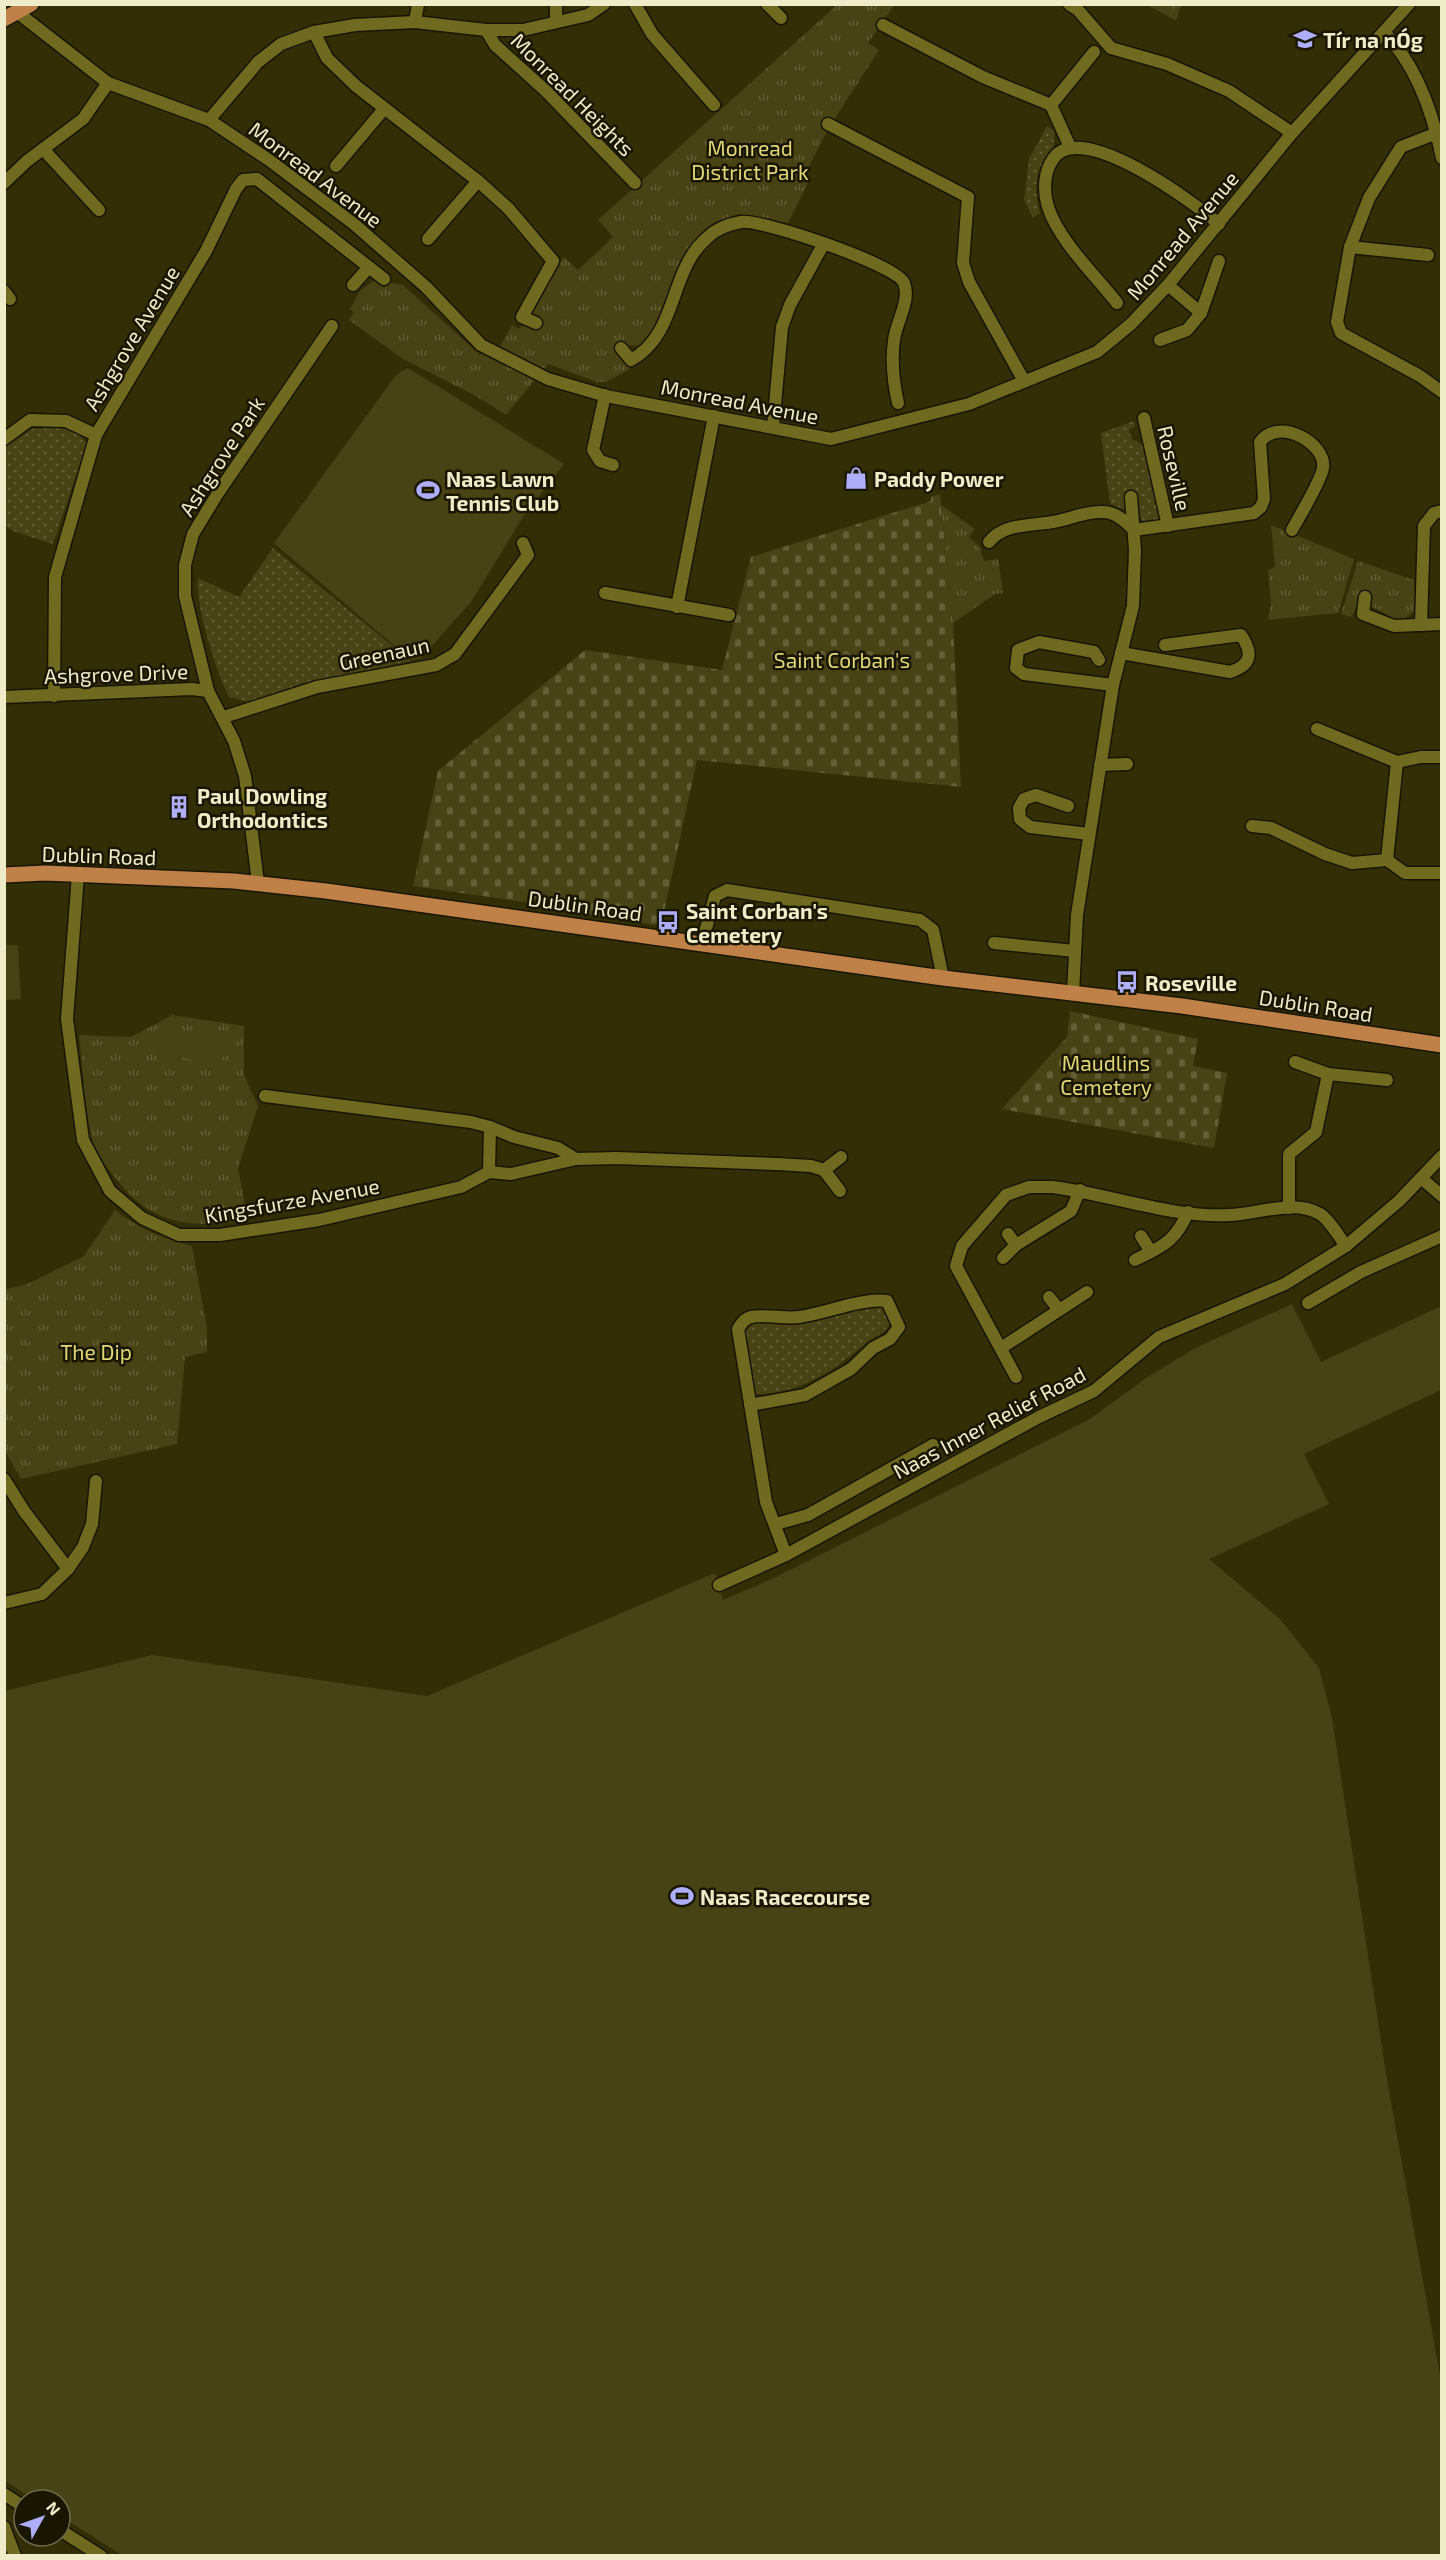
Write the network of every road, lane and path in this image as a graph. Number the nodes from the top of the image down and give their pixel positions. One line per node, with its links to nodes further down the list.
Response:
1 (31, 4): 9 (main road)
2 (418, 4): 12 (street)
3 (555, 4): 11 (street, Monread Heights)
4 (604, 4): 11 (street, Monread Heights)
5 (635, 4): 19 (street)
6 (767, 4): 10 (street)
7 (1069, 4): 24 (street)
8 (1409, 4): 16 (street, Monread Avenue)
9 (11, 16): 18 (street, Monread Avenue)
10 (781, 18)
11 (556, 21): 14 (street, Monread Heights)
12 (415, 22): 14 (street, Monread Heights); 15 (street, Monread Heights)
13 (883, 25): 20 (street)
14 (486, 30): 32 (street, Monread Heights)
15 (314, 32): 21 (street); 22 (street, Monread Heights)
16 (1384, 33): 24 (street, Monread Avenue); 25 (street)
17 (1094, 52): 20 (street)
18 (108, 83): 22 (street, Monread Avenue); 27 (street)
19 (714, 105)
20 (1051, 105): 26 (street)
21 (384, 109): 29 (street); 30 (street)
22 (209, 120): 52 (street, Monread Avenue)
23 (828, 124): 50 (street)
24 (1292, 133): 34 (street, Monread Avenue)
25 (1437, 133): 28 (street); 37 (street)
26 (1070, 147): 34 (street); 44 (street)
27 (43, 149): 31 (street); 33 (street)
28 (1442, 158)
29 (336, 166)
30 (478, 181): 35 (street); 46 (street)
31 (4, 183)
32 (635, 183)
33 (99, 210)
34 (1219, 224): 43 (street, Monread Avenue)
35 (428, 239)
36 (823, 245): 49 (street); 53 (street); 56 (street)
37 (1350, 247): 38 (street); 51 (street)
38 (1428, 255)
39 (1219, 261): 45 (street)
40 (369, 267): 41 (street, Ashgrove Avenue); 42 (street); 57 (street, Ashgrove Avenue)
41 (384, 279)
42 (353, 285)
43 (1168, 285): 45 (street); 50 (street, Monread Avenue)
44 (1117, 303)
45 (1201, 313): 48 (street)
46 (536, 323)
47 (332, 326): 77 (street, Ashgrove Park)
48 (1160, 340)
49 (621, 348)
50 (1024, 381): 56 (street, Monread Avenue)
51 (1442, 392)
52 (605, 395): 54 (street, Monread Avenue); 59 (street)
53 (898, 403)
54 (714, 416): 56 (street, Monread Avenue); 69 (street)
55 (1144, 418): 62 (street, Roseville)
56 (773, 427)
57 (96, 435): 58 (street); 78 (street, Ashgrove Avenue)
58 (4, 438)
59 (614, 465)
60 (1131, 497): 63 (street)
61 (1442, 511): 72 (street)
62 (1168, 526): 63 (street, Roseville); 64 (street, Roseville)
63 (1134, 530): 65 (street); 74 (street)
64 (1292, 530)
65 (988, 542)
66 (523, 543): 80 (street, Greenaun)
67 (605, 593): 69 (street)
68 (1365, 597): 72 (street)
69 (677, 607): 70 (street)
70 (729, 615)
71 (1442, 624): 72 (street)
72 (1421, 625)
73 (1165, 645): 74 (street)
74 (1120, 653): 76 (street)
75 (1099, 660): 76 (street)
76 (1113, 685): 85 (street)
77 (208, 691): 78 (street, Ashgrove Drive); 80 (street, Ashgrove Drive)
78 (54, 696): 79 (street, Ashgrove Drive)
79 (4, 697)
80 (224, 717): 93 (street, Ashgrove Drive)
81 (1317, 729): 83 (street)
82 (1442, 757): 83 (street)
83 (1397, 762): 89 (street)
84 (1127, 764): 85 (street)
85 (1100, 765): 88 (street)
86 (1068, 806): 88 (street)
87 (1252, 826): 89 (street)
88 (1089, 834): 96 (street)
89 (1387, 860): 90 (street)
90 (1442, 873)
91 (4, 875): 92 (main road, Dublin Road)
92 (78, 875): 93 (main road, Dublin Road); 109 (street, Kingsfurze Avenue)
93 (258, 883): 94 (main road, Dublin Road)
94 (702, 943): 97 (main road, Dublin Road); 97 (street)
95 (994, 943): 96 (street)
96 (1075, 951): 98 (street)
97 (943, 978): 98 (main road, Dublin Road)
98 (1073, 993): 99 (main road, Dublin Road)
99 (1442, 1046)
100 (1295, 1062): 101 (street)
101 (1328, 1074): 102 (street); 114 (street)
102 (1387, 1080)
103 (265, 1096): 104 (street, Kingsfurze Avenue)
104 (490, 1127): 107 (street, Kingsfurze Avenue); 109 (street)
105 (1442, 1156): 110 (street, Naas Inner Relief Road)
106 (841, 1157): 108 (street)
107 (576, 1159): 108 (street, Kingsfurze Avenue); 109 (street, Kingsfurze Avenue)
108 (824, 1170): 112 (street)
109 (489, 1172)
110 (1421, 1178): 113 (street); 120 (street, Naas Inner Relief Road)
111 (1080, 1190): 115 (street); 119 (street); 128 (street)
112 (840, 1191)
113 (1442, 1196)
114 (1289, 1208): 115 (street); 120 (street)
115 (1188, 1212): 121 (street)
116 (1008, 1234): 119 (street)
117 (1141, 1236): 121 (street)
118 (1442, 1236): 126 (street)
119 (1016, 1245): 122 (street)
120 (1346, 1246): 135 (street, Naas Inner Relief Road)
121 (1151, 1252): 123 (street)
122 (1003, 1258)
123 (1135, 1260)
124 (1087, 1292): 127 (street)
125 (1049, 1297): 127 (street)
126 (1308, 1303)
127 (1059, 1310): 128 (street)
128 (1001, 1348): 129 (street)
129 (1016, 1377)
130 (750, 1405): 130 (street); 134 (street)
131 (933, 1445): 134 (street)
132 (4, 1479): 136 (street)
133 (96, 1480): 136 (street)
134 (776, 1524): 135 (street)
135 (786, 1556): 137 (street, Naas Inner Relief Road)
136 (68, 1569): 138 (street)
137 (719, 1585)
138 (4, 1603)
139 (4, 2526): 141 (street)
140 (72, 2538): 142 (street)
141 (15, 2556)
142 (101, 2556)

